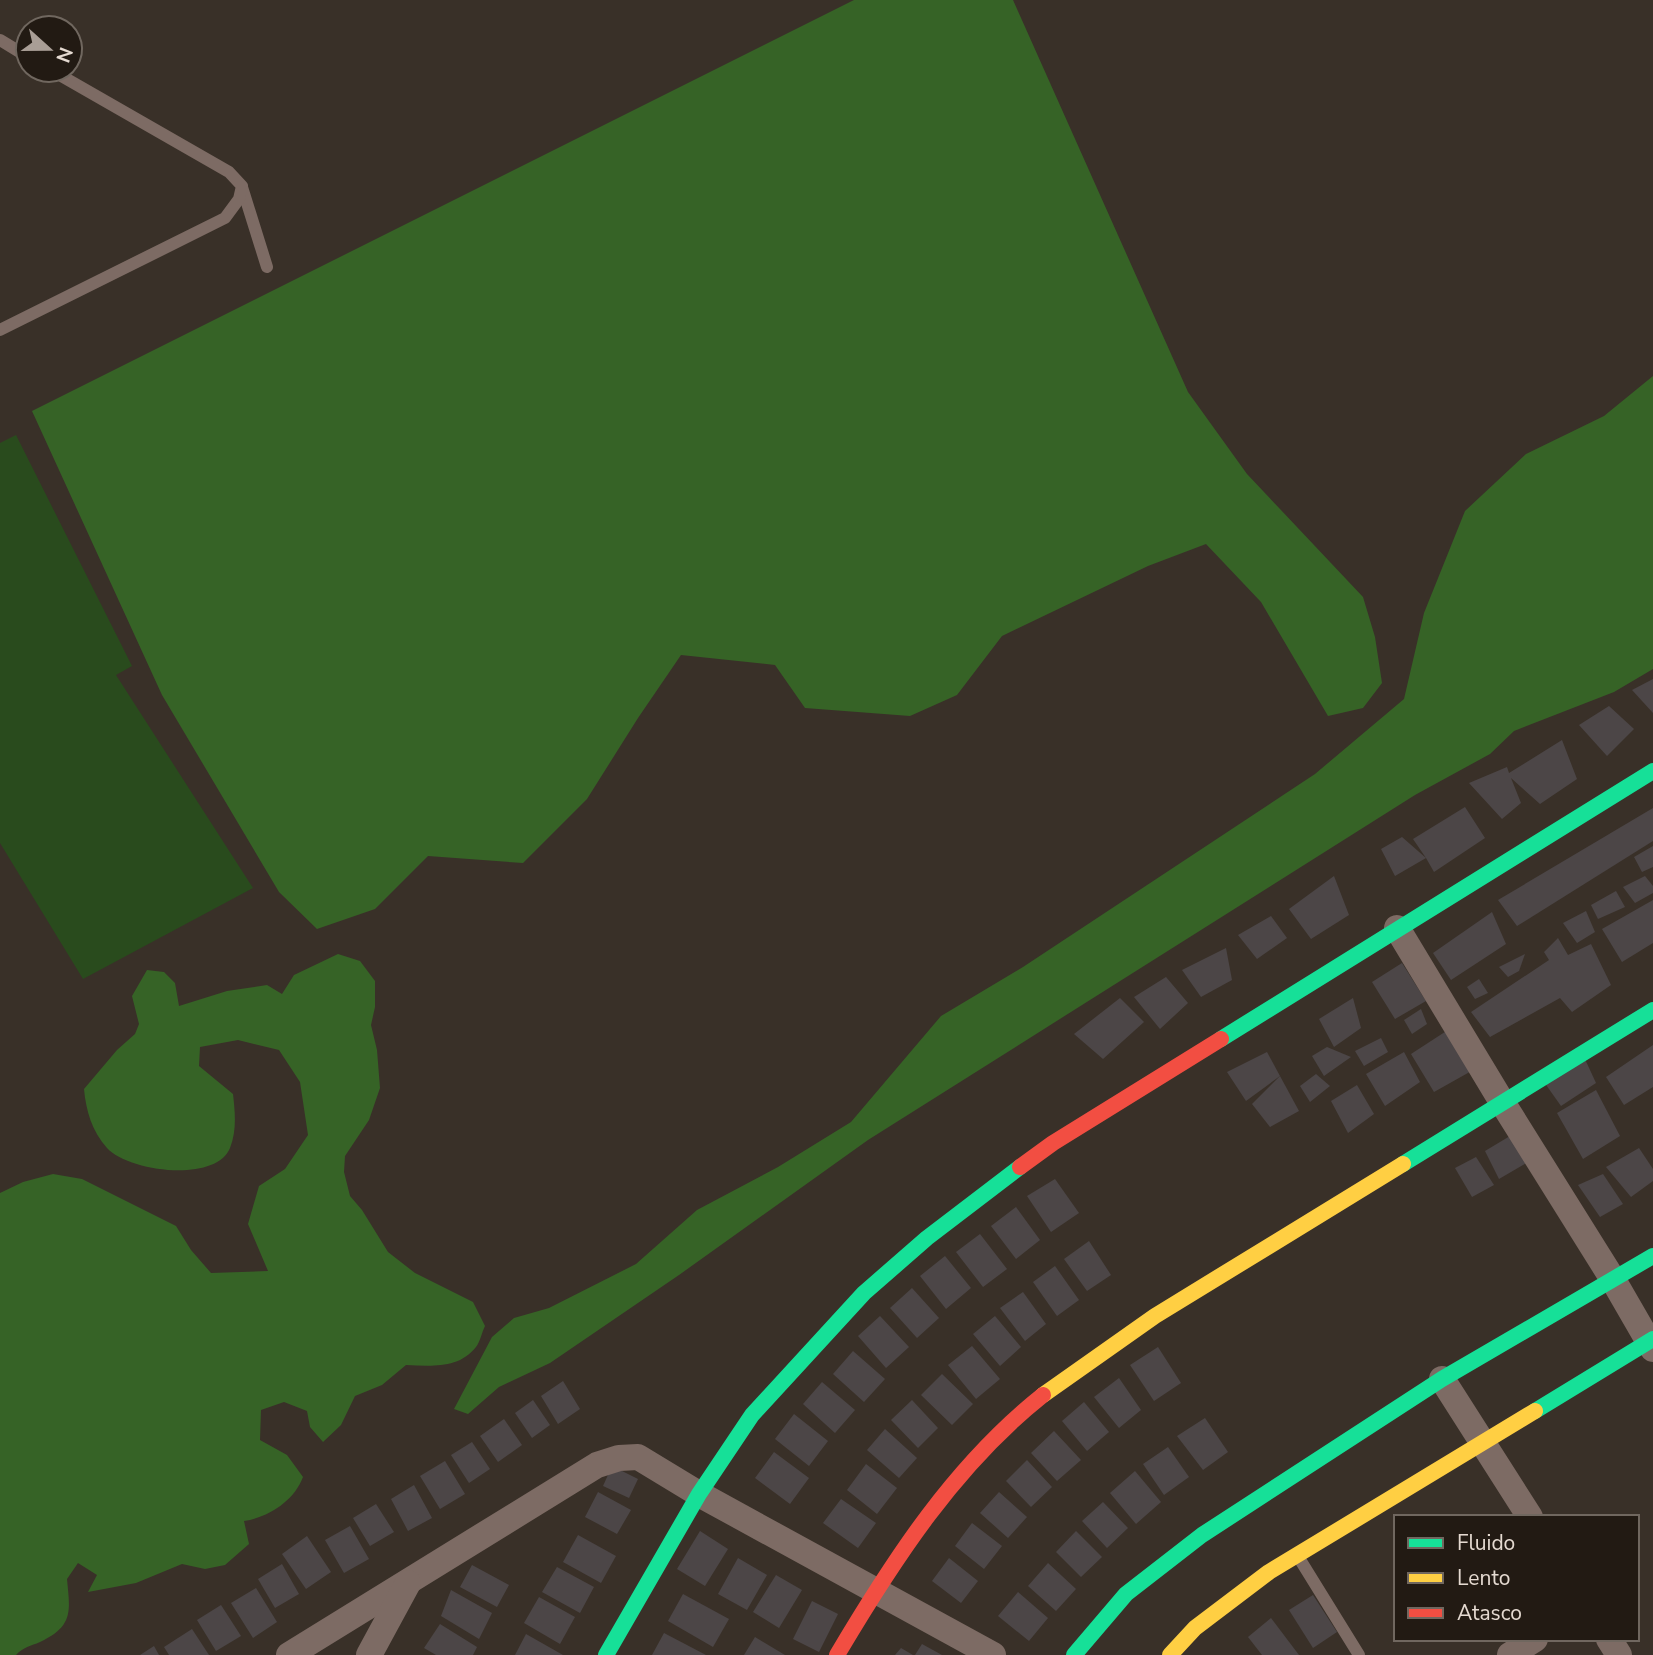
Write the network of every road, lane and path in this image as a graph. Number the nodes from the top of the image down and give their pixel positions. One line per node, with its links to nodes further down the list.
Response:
1 (75, 84): 2 (lane)
2 (242, 186): 3 (lane); 4 (lane)
3 (225, 218): 4 (lane); 6 (lane)
4 (253, 224): 5 (lane)
5 (267, 267)
6 (0, 330)
7 (1653, 771): 8 (street)
8 (1397, 928): 10 (street); 16 (street)
9 (1653, 1010): 10 (street)
10 (1502, 1102): 12 (street); 20 (street)
11 (1653, 1256): 12 (street)
12 (1612, 1278): 13 (street); 14 (street)
13 (1651, 1343): 15 (street)
14 (1443, 1379): 15 (street); 27 (street)
15 (1483, 1442): 17 (street); 18 (street)
16 (699, 1494): 19 (street); 20 (street); 24 (street)
17 (1530, 1515)
18 (1297, 1555): 28 (street); 29 (lane)
19 (409, 1582): 22 (street); 23 (street)
20 (875, 1590): 25 (street); 26 (street)
21 (1532, 1641): 30 (street)
22 (289, 1655)
23 (369, 1655)
24 (606, 1655)
25 (837, 1655)
26 (993, 1655)
27 (1074, 1655)
28 (1170, 1655)
29 (1359, 1655)
30 (1510, 1655)

